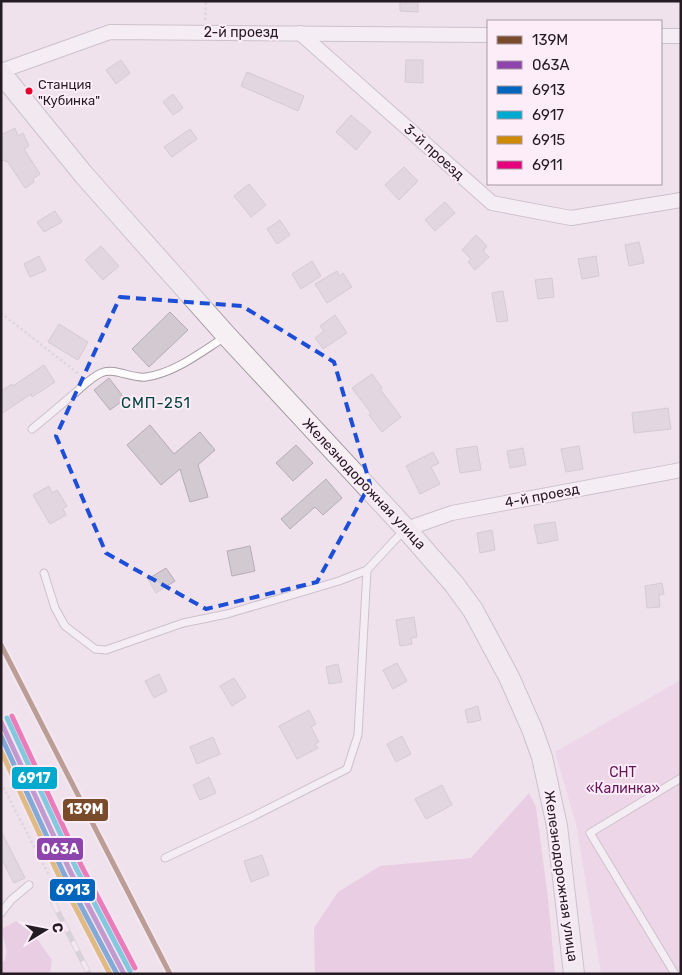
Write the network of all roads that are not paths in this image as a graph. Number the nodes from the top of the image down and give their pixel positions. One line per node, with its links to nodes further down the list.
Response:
1 (300, 33): 2 (street, 2-й проезд); 5 (street, 2-й проезд); 6 (street, 3-й проезд)
2 (487, 34)
3 (662, 36): 4 (street)
4 (681, 36)
5 (1, 72): 7 (street, Железнодорожная улица)
6 (681, 200)
7 (228, 336): 8 (lane); 10 (street, Железнодорожная улица)
8 (32, 429)
9 (681, 470): 10 (street, 4-й проезд)
10 (406, 529): 11 (lane); 17 (street, Железнодорожная улица)
11 (367, 570): 12 (lane); 14 (lane)
12 (44, 573)
13 (681, 778): 18 (lane)
14 (165, 858)
15 (29, 885): 16 (lane)
16 (1, 913)
17 (574, 974)
18 (675, 974)

